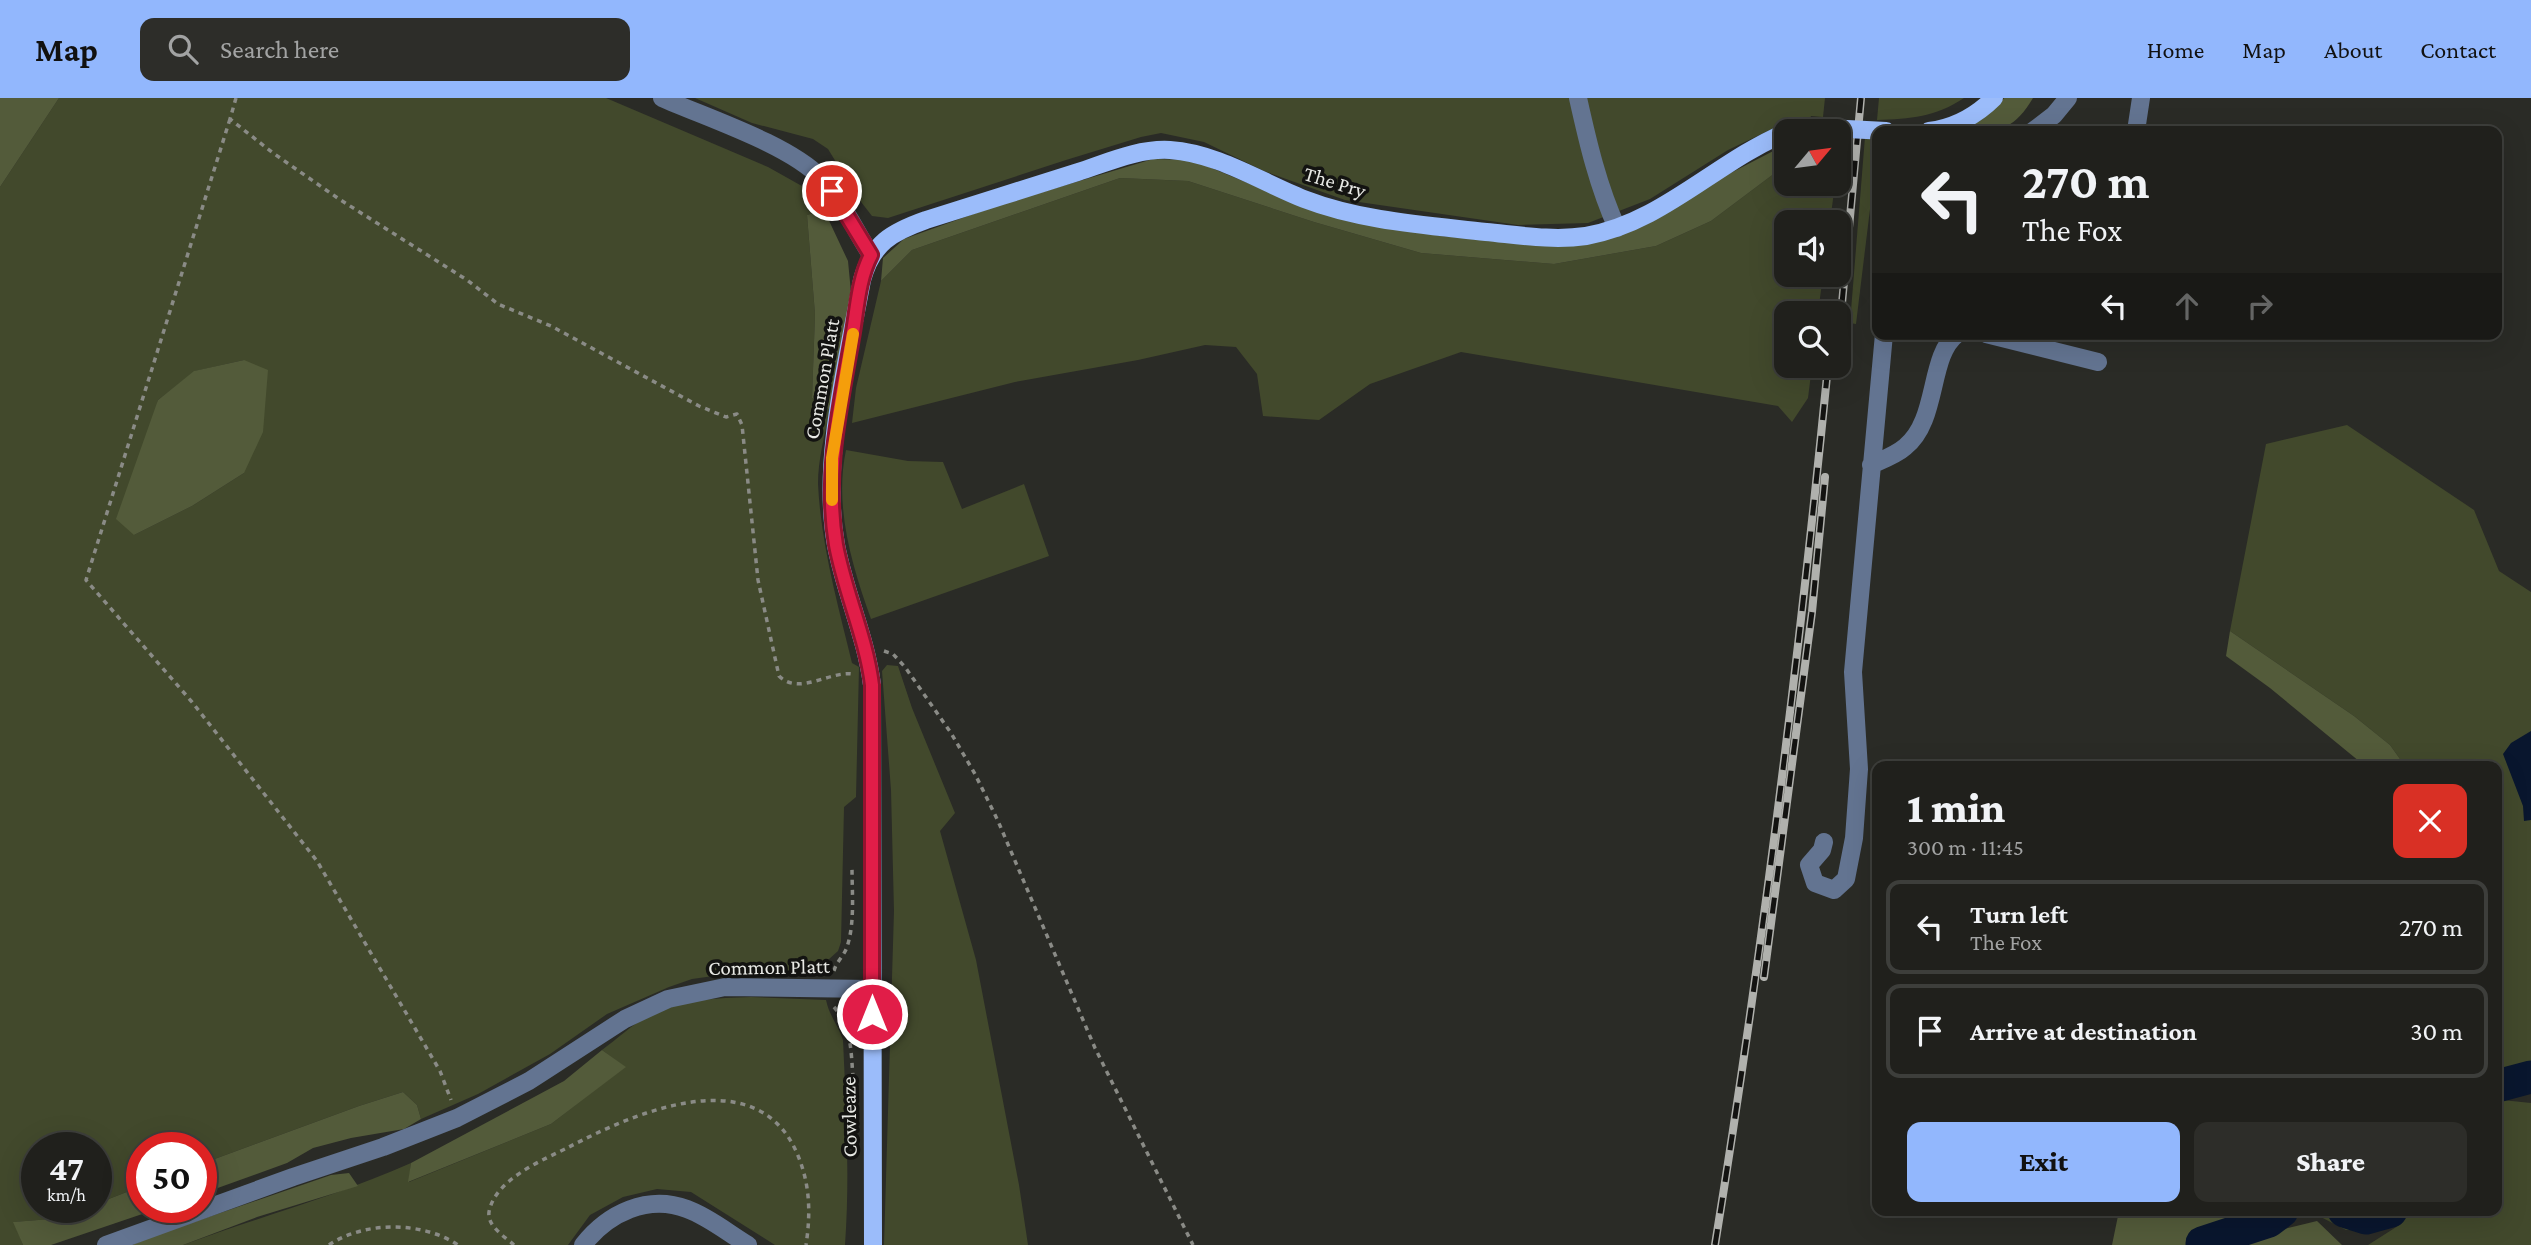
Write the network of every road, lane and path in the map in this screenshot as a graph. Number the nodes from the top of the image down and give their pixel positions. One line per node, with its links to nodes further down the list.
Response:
1 (236, 98): 7 (path)
2 (662, 98): 15 (street)
3 (1578, 98): 14 (street)
4 (1994, 98): 8 (main road)
5 (2068, 98): 9 (street)
6 (2141, 98): 10 (street)
7 (230, 119): 22 (path); 28 (path)
8 (1949, 126)
9 (2038, 126)
10 (2137, 126)
11 (1852, 129): 12 (main road, The Pry, bridge)
12 (1872, 130)
13 (1774, 139): 14 (main road, The Pry)
14 (1616, 228): 15 (main road, The Pry)
15 (871, 255): 21 (main road, Common Platt)
16 (1883, 340): 20 (street)
17 (1950, 340): 20 (street)
18 (2010, 340): 19 (street)
19 (2098, 362)
20 (1871, 465): 23 (street)
21 (865, 646): 22 (main road, Common Platt); 37 (path)
22 (870, 673): 26 (main road, Common Platt)
23 (1824, 842)
24 (853, 857): 25 (path)
25 (834, 988): 26 (street, Common Platt); 27 (path); 28 (street, Common Platt)
26 (872, 989): 36 (main road, Cowleaze)
27 (853, 1087)
28 (457, 1118): 29 (street, Common Platt)
29 (106, 1245)
30 (329, 1245): 31 (path)
31 (458, 1245)
32 (514, 1245): 35 (path)
33 (583, 1245): 34 (street)
34 (748, 1245)
35 (806, 1245)
36 (873, 1245)
37 (1193, 1245)

